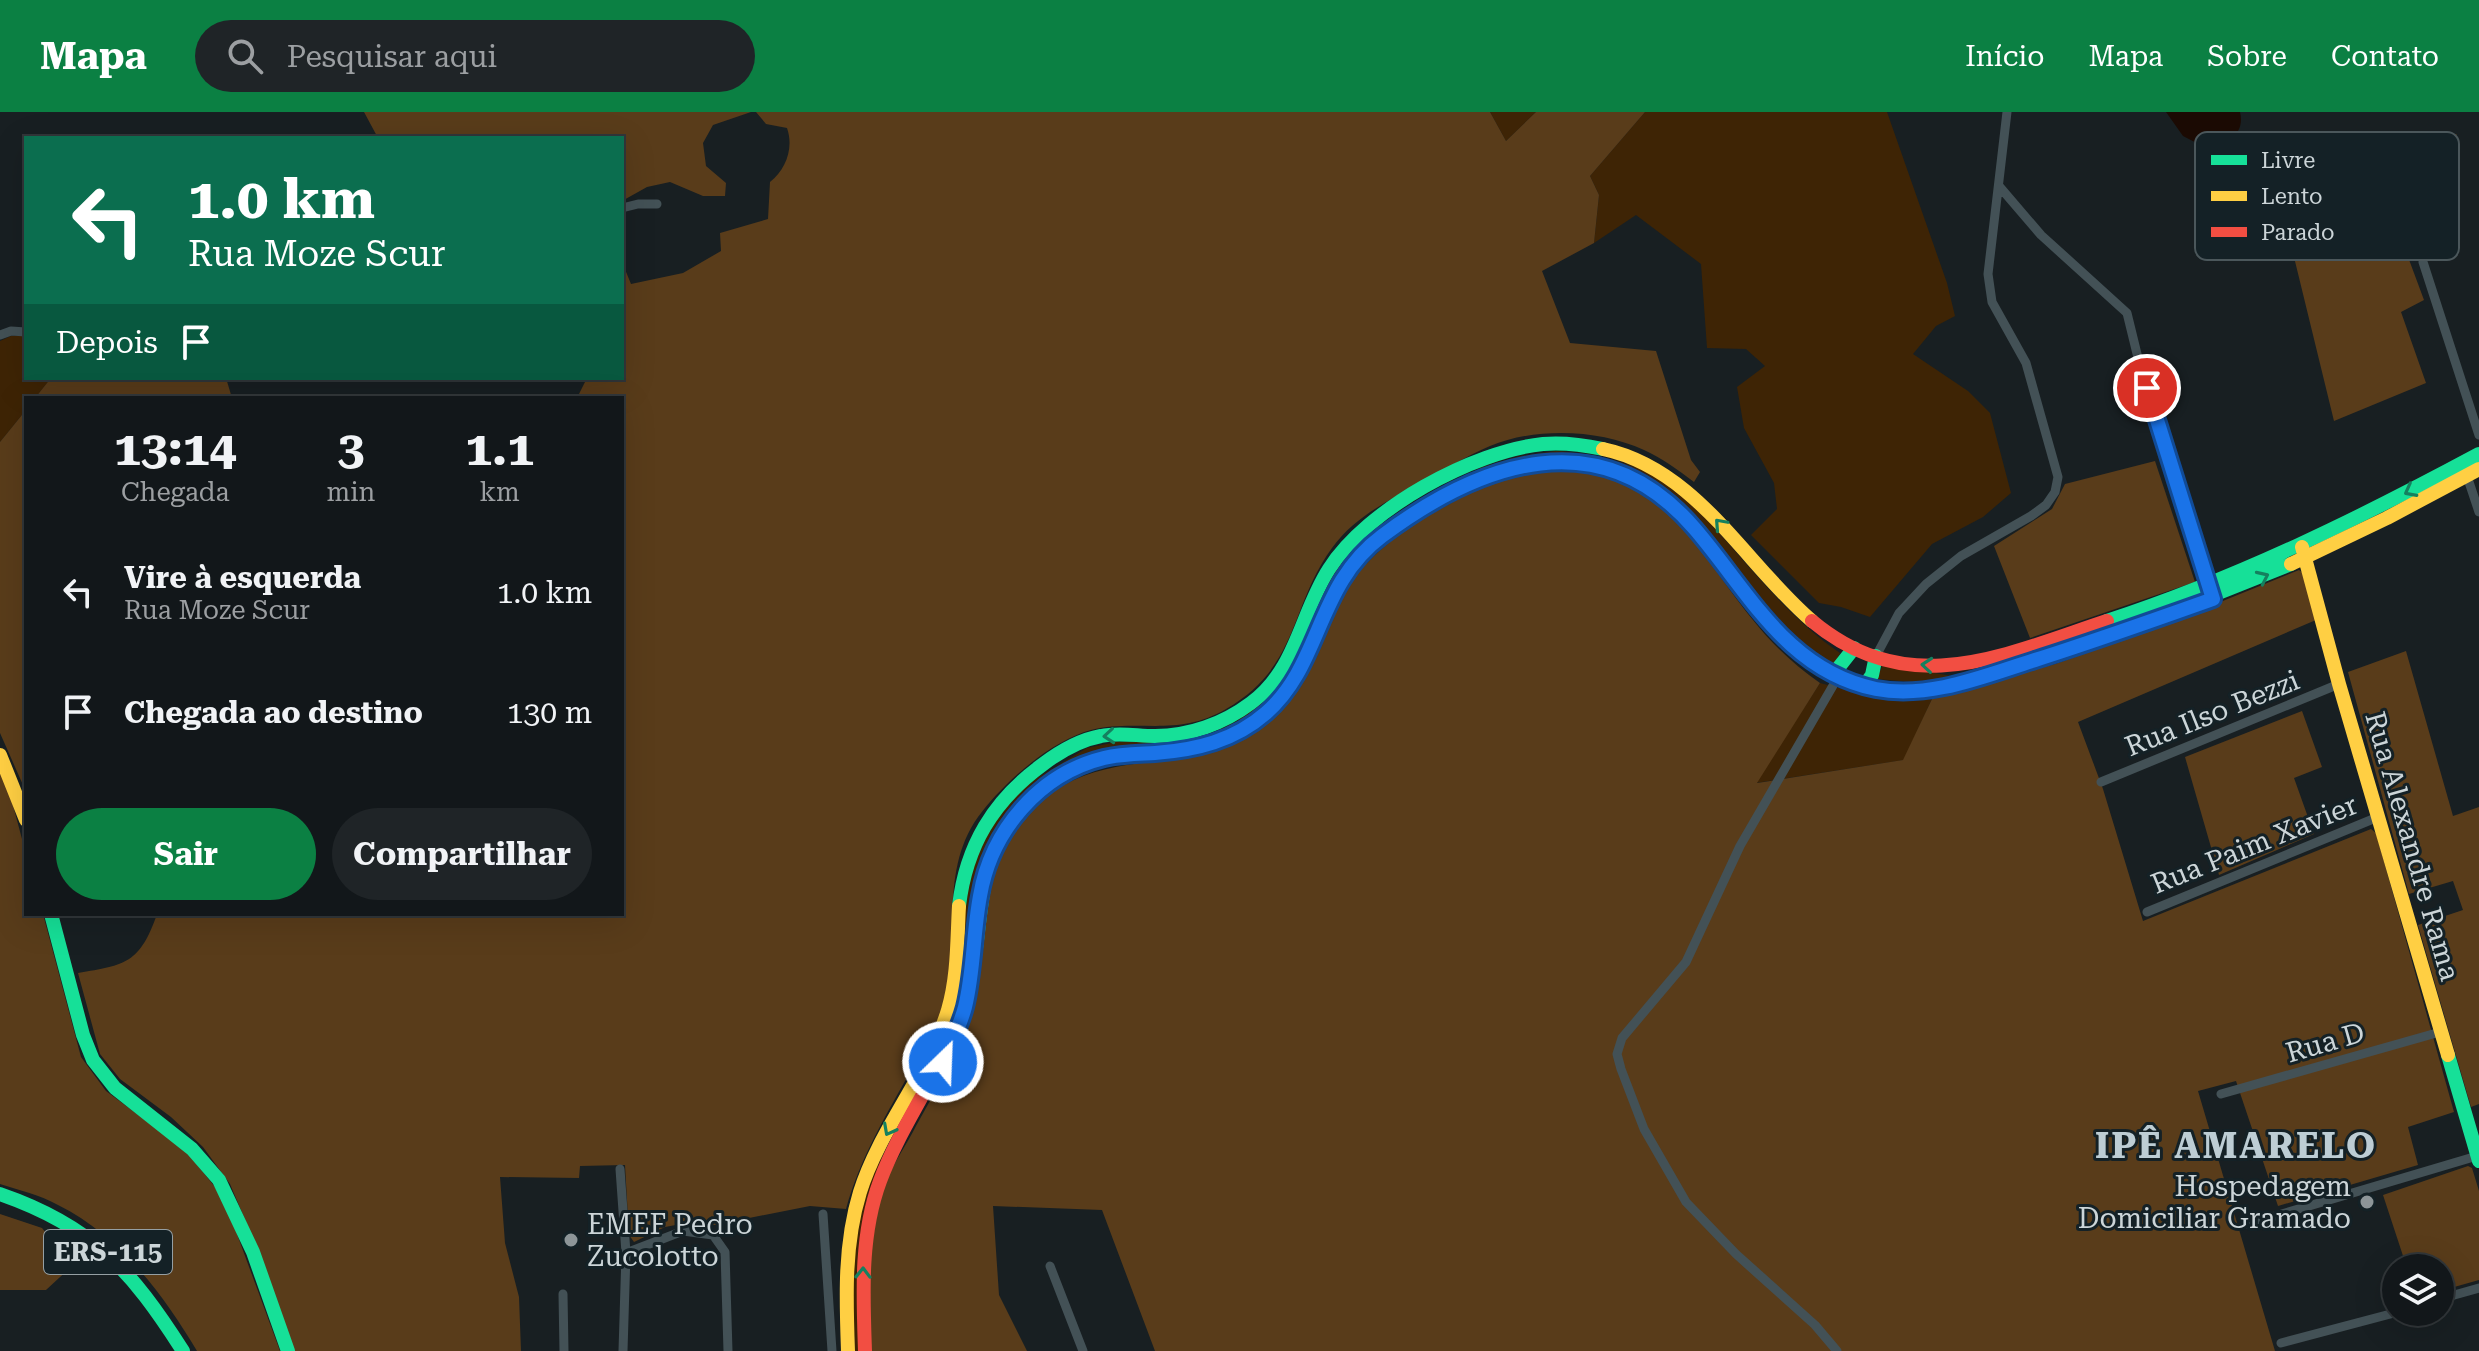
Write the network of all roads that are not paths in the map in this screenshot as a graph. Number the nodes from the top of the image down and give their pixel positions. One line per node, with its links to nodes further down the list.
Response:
1 (2007, 112): 2 (street)
2 (1999, 186): 13 (street); 15 (street)
3 (657, 204): 4 (street)
4 (624, 208)
5 (2423, 262): 8 (street)
6 (24, 332): 7 (street)
7 (0, 335)
8 (2479, 435)
9 (2479, 454): 12 (main road, one-way to 12)
10 (2473, 473): 11 (street); 12 (main road)
11 (2479, 512)
12 (2304, 550): 13 (main road); 17 (main road, Rua Alexandre Rama)
13 (2210, 592): 15 (main road, one-way to 15); 18 (main road)
14 (1854, 648): 15 (main road); 16 (main road); 45 (main road, one-way to 45)
15 (1876, 656): 18 (main road)
16 (1838, 677): 18 (main road); 46 (main road, one-way to 16); 48 (street)
17 (2339, 684): 20 (street, Rua Ilso Bezzi); 22 (main road, Rua Alexandre Rama)
18 (1864, 686)
19 (0, 755): 21 (main road)
20 (2101, 782)
21 (24, 815)
22 (2378, 817): 23 (street, Rua Paim Xavier); 25 (main road, Rua Alexandre Rama)
23 (2147, 912)
24 (52, 916): 40 (main road)
25 (2440, 1032): 26 (street, Rua D); 27 (main road, Rua Alexandre Rama)
26 (2221, 1094)
27 (2478, 1158): 31 (street)
28 (620, 1169): 32 (street)
29 (0, 1194): 39 (main road, ERS-115)
30 (823, 1214): 44 (street)
31 (2248, 1224)
32 (626, 1253): 42 (street); 43 (street)
33 (1050, 1266): 47 (street)
34 (2479, 1288): 36 (street)
35 (563, 1294): 41 (street)
36 (2454, 1295)
37 (2382, 1316): 38 (street)
38 (2281, 1343)
39 (183, 1351)
40 (288, 1351)
41 (564, 1351)
42 (623, 1351)
43 (728, 1351)
44 (832, 1351)
45 (848, 1351)
46 (865, 1351)
47 (1083, 1351)
48 (1837, 1351)

